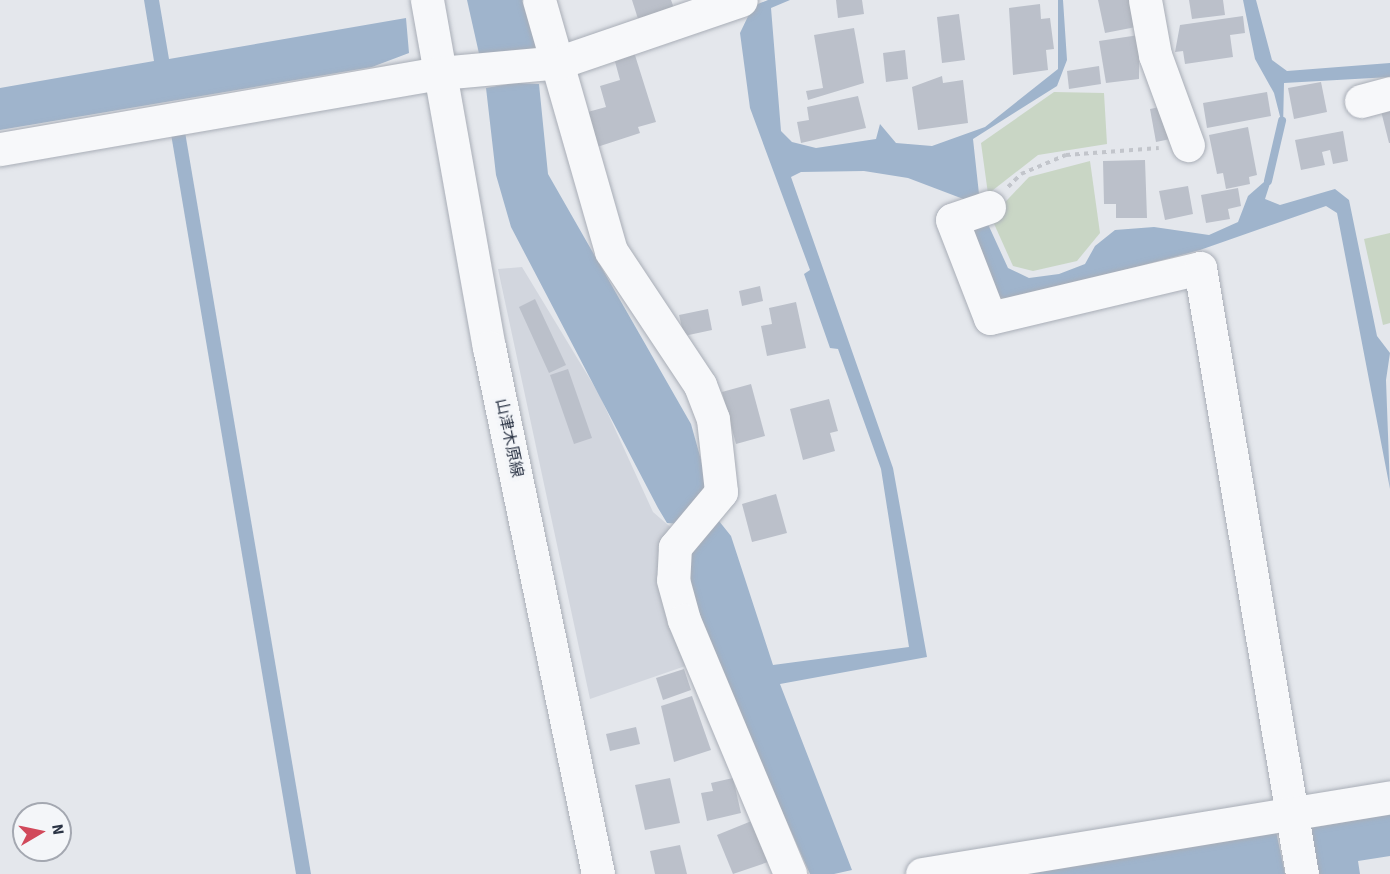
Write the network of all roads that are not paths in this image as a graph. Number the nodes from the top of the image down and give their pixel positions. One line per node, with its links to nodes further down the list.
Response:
1 (427, 0): 6 (street, 山津木原線)
2 (539, 0): 5 (street)
3 (741, 0): 5 (street)
4 (1145, 0): 7 (street)
5 (560, 62): 6 (street); 13 (street)
6 (440, 73): 8 (street); 12 (street, 山津木原線)
7 (1188, 145)
8 (0, 149)
9 (978, 210): 11 (street)
10 (1390, 797): 11 (street)
11 (1297, 847): 14 (street)
12 (598, 874)
13 (790, 874)
14 (922, 874)

